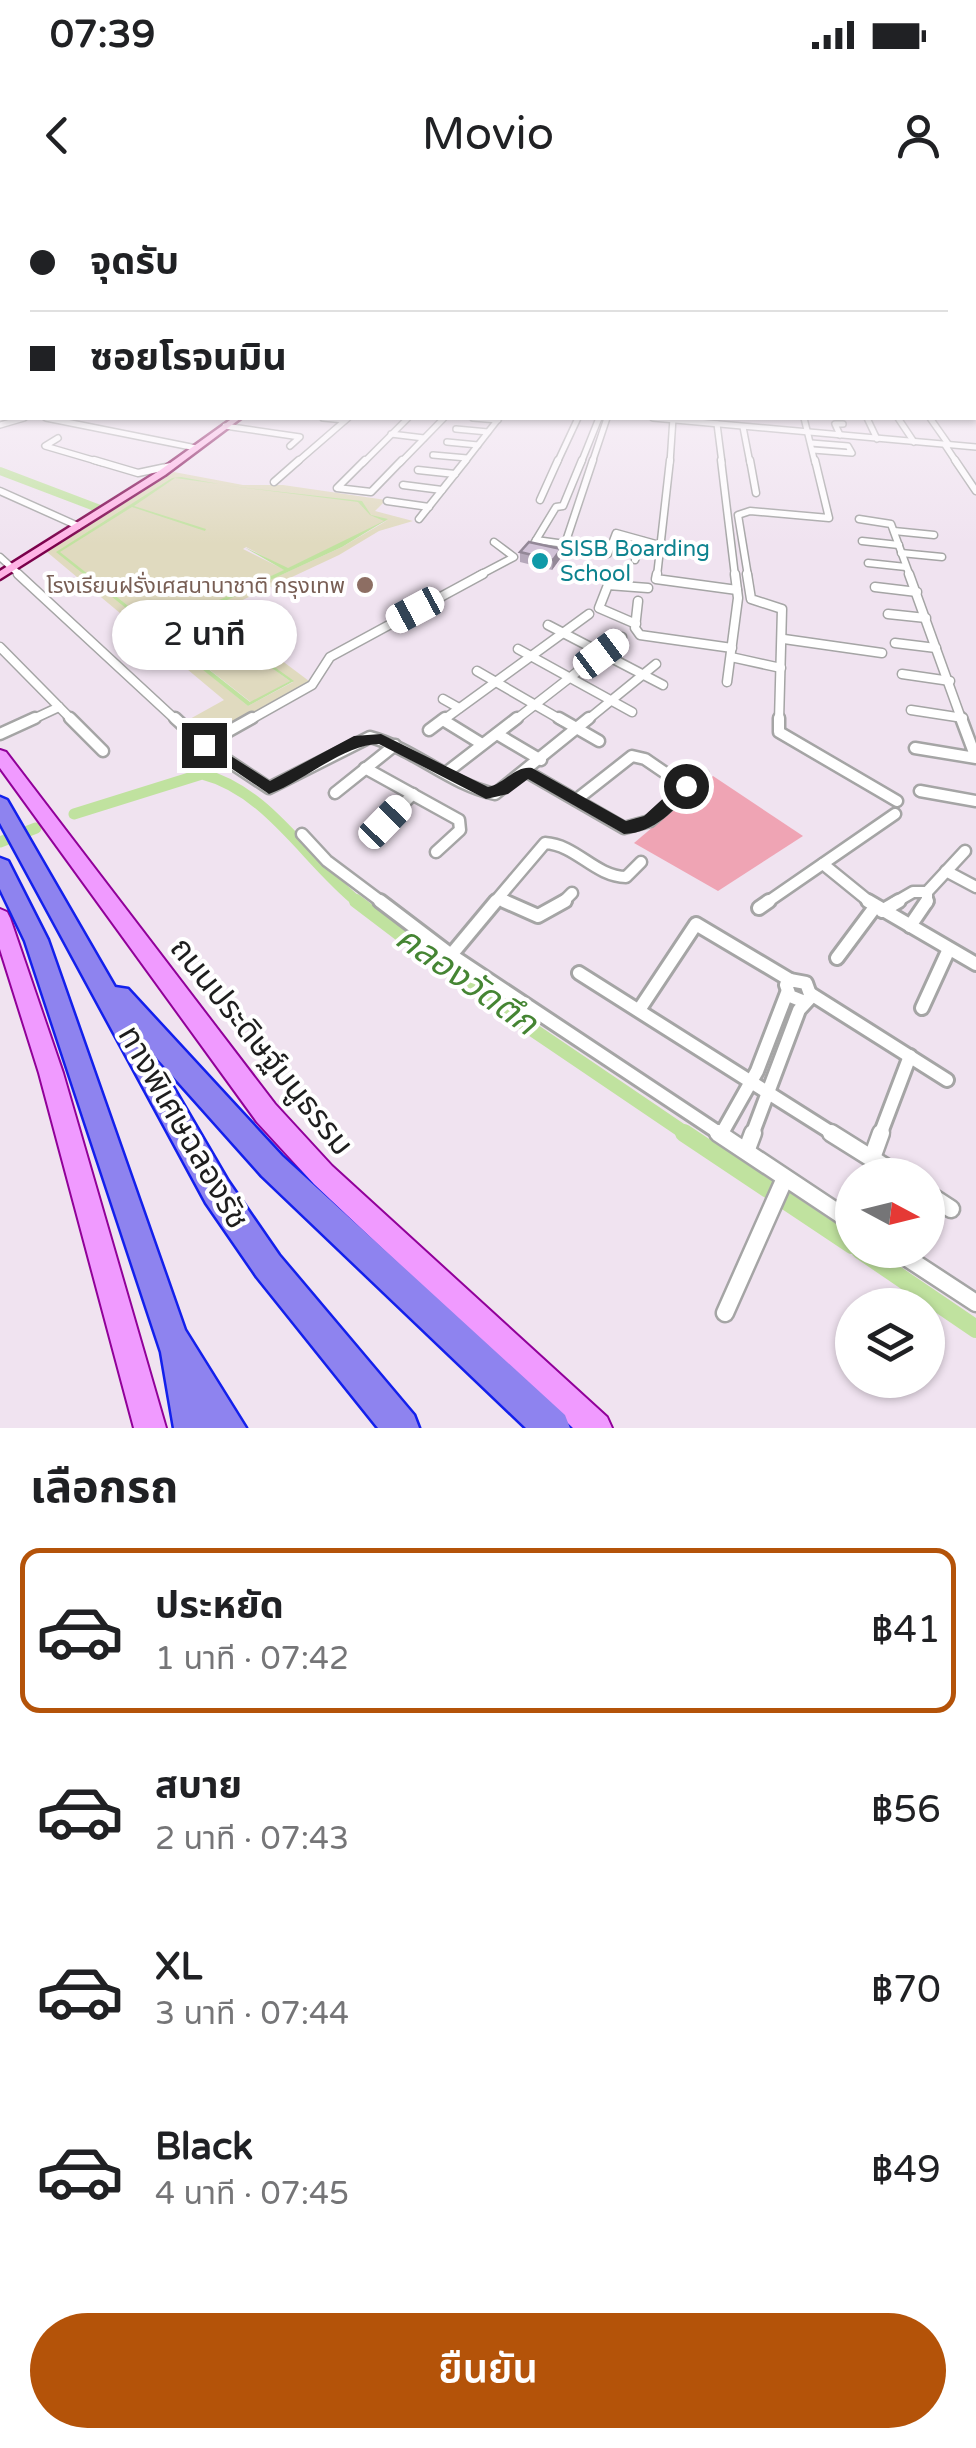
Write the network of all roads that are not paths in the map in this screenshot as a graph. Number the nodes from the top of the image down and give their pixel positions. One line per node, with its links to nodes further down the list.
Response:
1 (103, 429): 34 (street)
2 (221, 429): 34 (main road)
3 (246, 429): 31 (street)
4 (334, 429): 43 (street)
5 (397, 429): 21 (street)
6 (433, 429): 24 (street)
7 (459, 429): 19 (street)
8 (490, 429): 19 (street)
9 (573, 429): 49 (street)
10 (599, 429): 26 (street)
11 (671, 429): 62 (street)
12 (717, 429): 75 (street)
13 (743, 429): 48 (street)
14 (773, 429): 20 (street)
15 (837, 429): 22 (street)
16 (872, 429): 25 (street)
17 (906, 429): 28 (street)
18 (938, 429): 30 (street)
19 (488, 432): 29 (street)
20 (808, 432): 22 (street); 32 (street)
21 (392, 434): 24 (street); 24 (street)
22 (840, 435): 25 (street)
23 (58, 438): 37 (street)
24 (424, 438)
25 (877, 439): 28 (street)
26 (594, 440): 39 (street); 40 (street)
27 (447, 442): 29 (street)
28 (914, 442): 30 (street)
29 (478, 445): 36 (street)
30 (949, 445): 33 (street); 42 (street); 47 (street)
31 (290, 446)
32 (812, 446): 32 (street); 76 (street)
33 (976, 447)
34 (196, 448): 37 (main road)
35 (433, 455): 36 (street)
36 (467, 458): 41 (street)
37 (171, 466): 56 (main road)
38 (418, 470): 41 (street)
39 (577, 472): 40 (street); 51 (street)
40 (587, 473): 53 (street)
41 (455, 474): 45 (street)
42 (976, 478)
43 (274, 482)
44 (404, 485): 45 (street)
45 (442, 490): 52 (street)
46 (0, 491): 56 (street)
47 (976, 491)
48 (756, 493)
49 (540, 500)
50 (387, 501): 52 (street)
51 (563, 506): 53 (street); 53 (street)
52 (429, 507): 55 (street)
53 (575, 507)
54 (859, 519): 57 (street)
55 (419, 520)
56 (78, 526): 70 (main road)
57 (894, 531): 58 (street); 63 (street)
58 (934, 535)
59 (643, 541): 62 (street); 64 (street); 67 (street)
60 (862, 541): 63 (street)
61 (494, 542): 119 (street)
62 (663, 546): 75 (street)
63 (900, 549): 66 (street); 69 (street)
64 (608, 554)
65 (0, 557): 70 (street)
66 (942, 557)
67 (635, 560)
68 (868, 563): 69 (street)
69 (906, 567): 74 (street)
70 (12, 569): 71 (main road); 119 (street)
71 (0, 576)
72 (876, 587): 74 (street)
73 (648, 588): 81 (street)
74 (917, 592): 80 (street)
75 (738, 594): 76 (street); 90 (street)
76 (751, 599): 85 (street)
77 (638, 601): 81 (street)
78 (588, 614): 83 (street)
79 (888, 614): 80 (street)
80 (926, 618): 88 (street)
81 (636, 624): 90 (street)
82 (548, 626): 83 (street)
83 (563, 633): 92 (street); 93 (street)
84 (622, 638): 92 (street)
85 (784, 638): 91 (street); 95 (street)
86 (895, 643): 88 (street)
87 (0, 647): 107 (street)
88 (936, 648): 101 (street)
89 (518, 650): 93 (street)
90 (732, 653): 95 (street); 102 (street)
91 (882, 653)
92 (601, 654): 98 (street); 99 (street)
93 (532, 656): 99 (street); 100 (street)
94 (656, 664): 98 (street)
95 (780, 668): 141 (street)
96 (477, 671): 100 (street)
97 (902, 674): 101 (street)
98 (644, 675): 103 (street); 105 (street)
99 (571, 676): 105 (street); 106 (street)
100 (496, 681): 106 (street); 108 (street)
101 (950, 681): 111 (street)
102 (727, 682)
103 (662, 684)
104 (443, 699): 108 (street)
105 (614, 700): 110 (street); 113 (street)
106 (536, 704): 113 (street); 116 (street)
107 (59, 707): 115 (street); 122 (street)
108 (459, 708): 112 (street)
109 (910, 710): 111 (street)
110 (632, 712)
111 (963, 718): 121 (street)
112 (443, 720): 114 (street); 118 (street)
113 (580, 729): 117 (street); 124 (street)
114 (429, 730)
115 (0, 734)
116 (497, 734): 118 (street); 124 (street)
117 (599, 741)
118 (482, 744): 126 (street)
119 (204, 745): 120 (street)
120 (395, 746): 125 (street); 126 (street)
121 (915, 748)
122 (103, 751)
123 (0, 756): 182 (main road, ถนนประดิษฐ์มนูธรรม)
124 (541, 760): 127 (street)
125 (365, 768): 131 (street); 132 (street)
126 (447, 772): 127 (street)
127 (527, 772): 133 (street)
128 (703, 775): 129 (street)
129 (686, 786): 133 (street); 133 (street)
130 (920, 791): 134 (street)
131 (335, 793)
132 (413, 794): 136 (street); 139 (street)
133 (576, 800)
134 (976, 801)
135 (0, 805): 159 (highway, ทางพิเศษฉลองรัช)
136 (385, 822)
137 (302, 834): 153 (street)
138 (965, 851): 143 (street)
139 (436, 852)
140 (641, 862): 147 (street)
141 (823, 864): 148 (street); 149 (street)
142 (0, 867): 176 (highway, ทางพิเศษฉลองรัช)
143 (946, 871): 144 (street); 146 (street)
144 (976, 888)
145 (572, 892): 147 (street)
146 (928, 892): 149 (street); 151 (street)
147 (499, 898): 153 (street)
148 (759, 908)
149 (878, 909): 151 (street); 154 (street)
150 (0, 918): 177 (main road)
151 (910, 926): 152 (street)
152 (949, 950): 155 (street); 160 (street)
153 (451, 956): 166 (street)
154 (837, 958)
155 (976, 964)
156 (579, 973): 161 (street)
157 (788, 986): 158 (street); 161 (street); 164 (street)
158 (808, 998): 162 (street); 165 (street)
159 (118, 1004): 180 (highway, ทางพิเศษฉลองรัช); 181 (highway)
160 (922, 1008)
161 (638, 1010): 164 (street)
162 (910, 1056): 163 (street); 168 (street)
163 (947, 1080)
164 (751, 1081): 165 (street); 166 (street)
165 (767, 1091): 167 (street); 168 (street)
166 (722, 1132): 167 (street)
167 (747, 1149): 169 (street)
168 (872, 1158)
169 (781, 1190): 172 (street); 175 (street)
170 (945, 1206): 171 (street)
171 (951, 1210)
172 (835, 1214)
173 (923, 1268): 174 (street)
174 (976, 1303)
175 (725, 1313)
176 (172, 1340): 178 (highway); 179 (highway, ทางพิเศษฉลองรัช)
177 (150, 1428)
178 (192, 1428)
179 (228, 1428)
180 (401, 1428)
181 (552, 1428)
182 (596, 1428)

